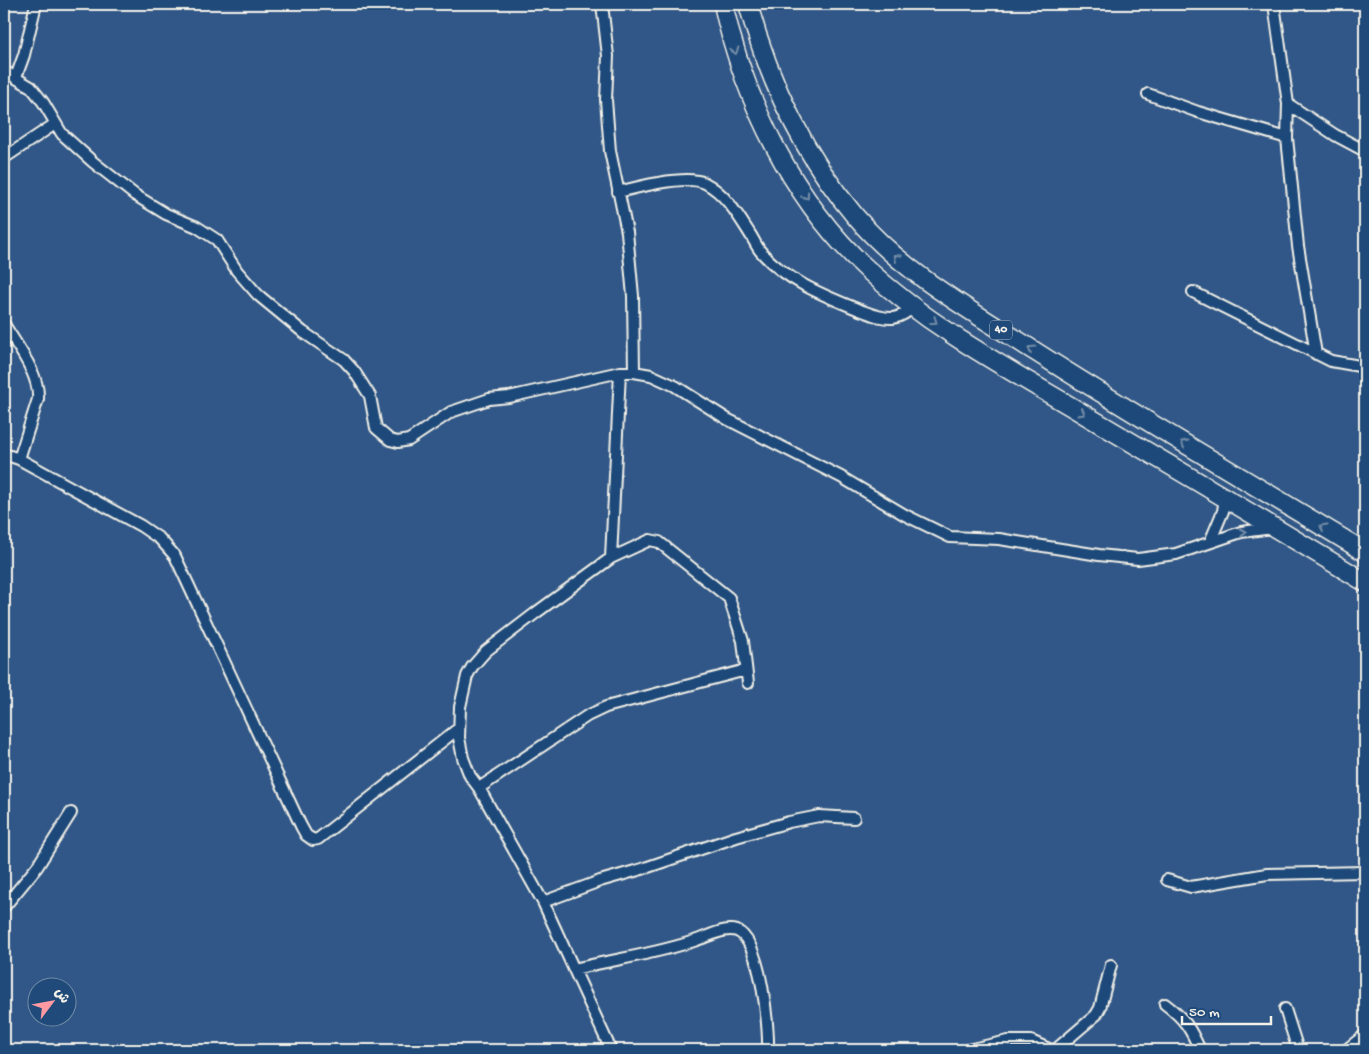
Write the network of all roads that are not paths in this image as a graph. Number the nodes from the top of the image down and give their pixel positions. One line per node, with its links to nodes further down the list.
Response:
1 (36, 4): 7 (street)
2 (602, 4): 14 (street)
3 (723, 4): 16 (highway, 40, one-way to 16)
4 (748, 4): 19 (highway, 40, one-way to 4)
5 (1274, 4): 9 (street)
6 (4, 70): 7 (street)
7 (16, 77): 10 (street)
8 (1148, 94): 11 (street)
9 (1288, 104): 11 (street); 12 (street)
10 (55, 124): 13 (street); 21 (street)
11 (1287, 138): 18 (street)
12 (1365, 151)
13 (4, 158)
14 (618, 192): 16 (street); 22 (street)
15 (1193, 292): 18 (street)
16 (913, 307): 23 (highway, 40, one-way to 23)
17 (4, 324): 25 (street)
18 (1316, 354): 20 (street)
19 (1052, 362): 23 (highway); 29 (highway, 40, one-way to 19)
20 (1365, 367)
21 (620, 372): 22 (street); 30 (street)
22 (634, 372): 28 (street)
23 (1039, 388): 26 (highway, 40, one-way to 26)
24 (4, 454): 25 (street)
25 (19, 459): 34 (street)
26 (1225, 498): 27 (highway, 40); 28 (street)
27 (1277, 528): 28 (street, one-way to 27); 31 (highway, 40)
28 (1210, 542)
29 (1365, 552)
30 (612, 558): 32 (street); 34 (street)
31 (1365, 582)
32 (746, 670): 33 (street); 35 (street)
33 (748, 683)
34 (459, 728): 35 (street)
35 (480, 788): 40 (street)
36 (71, 813): 41 (street)
37 (854, 818): 40 (street)
38 (1365, 872): 39 (street)
39 (1167, 880)
40 (543, 902): 43 (street)
41 (4, 907)
42 (1111, 965): 50 (street)
43 (574, 969): 47 (street); 48 (street)
44 (1165, 1004): 51 (street)
45 (1285, 1010): 52 (street)
46 (1365, 1035): 53 (street)
47 (610, 1050)
48 (768, 1050)
49 (966, 1050): 50 (street)
50 (1053, 1050)
51 (1200, 1050)
52 (1298, 1050)
53 (1346, 1050)

